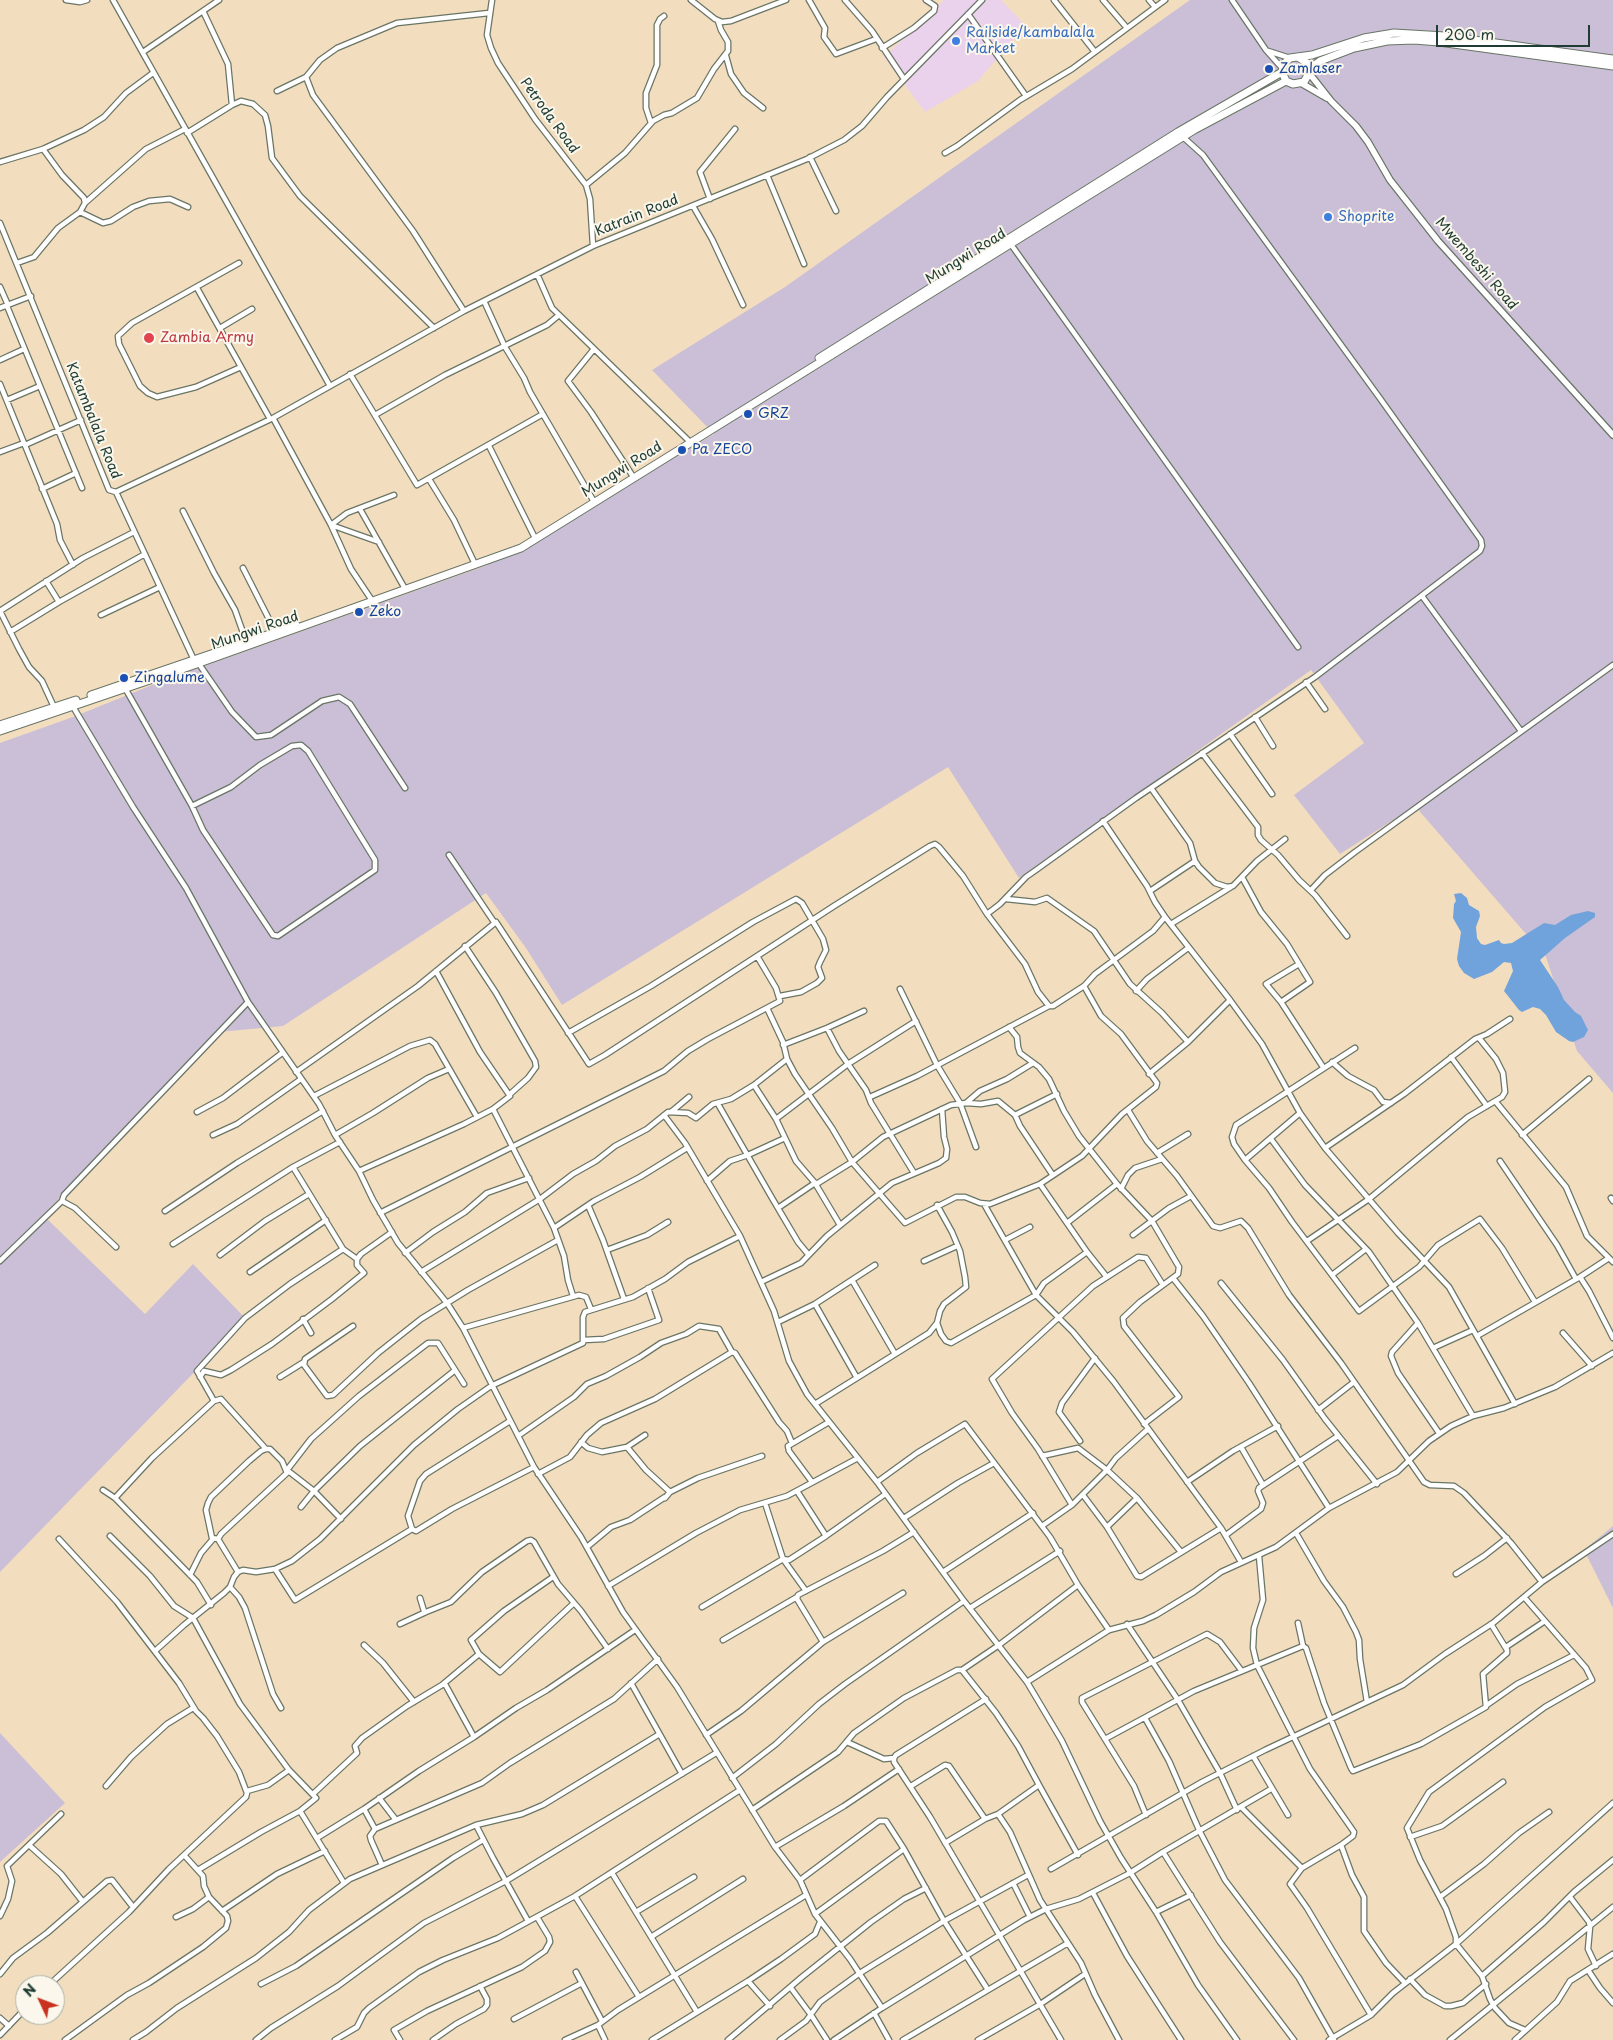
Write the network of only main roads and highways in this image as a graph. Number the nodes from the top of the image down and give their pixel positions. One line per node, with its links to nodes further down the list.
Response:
1 (1527, 50): 2 (main road); 3 (main road); 4 (main road); 6 (main road)
2 (1298, 57): 5 (main road); 6 (main road)
3 (1613, 59)
4 (1613, 66)
5 (1282, 70): 7 (main road); 8 (main road, Mungwi Road)
6 (1309, 71): 7 (main road)
7 (1286, 80): 8 (main road, Mungwi Road)
8 (1009, 242): 9 (main road, Mungwi Road); 9 (main road, Mungwi Road)
9 (196, 662): 10 (main road, Mungwi Road); 10 (main road, Mungwi Road)
10 (71, 704): 11 (main road, Mungwi Road); 11 (main road, Mungwi Road)
11 (0, 726)

